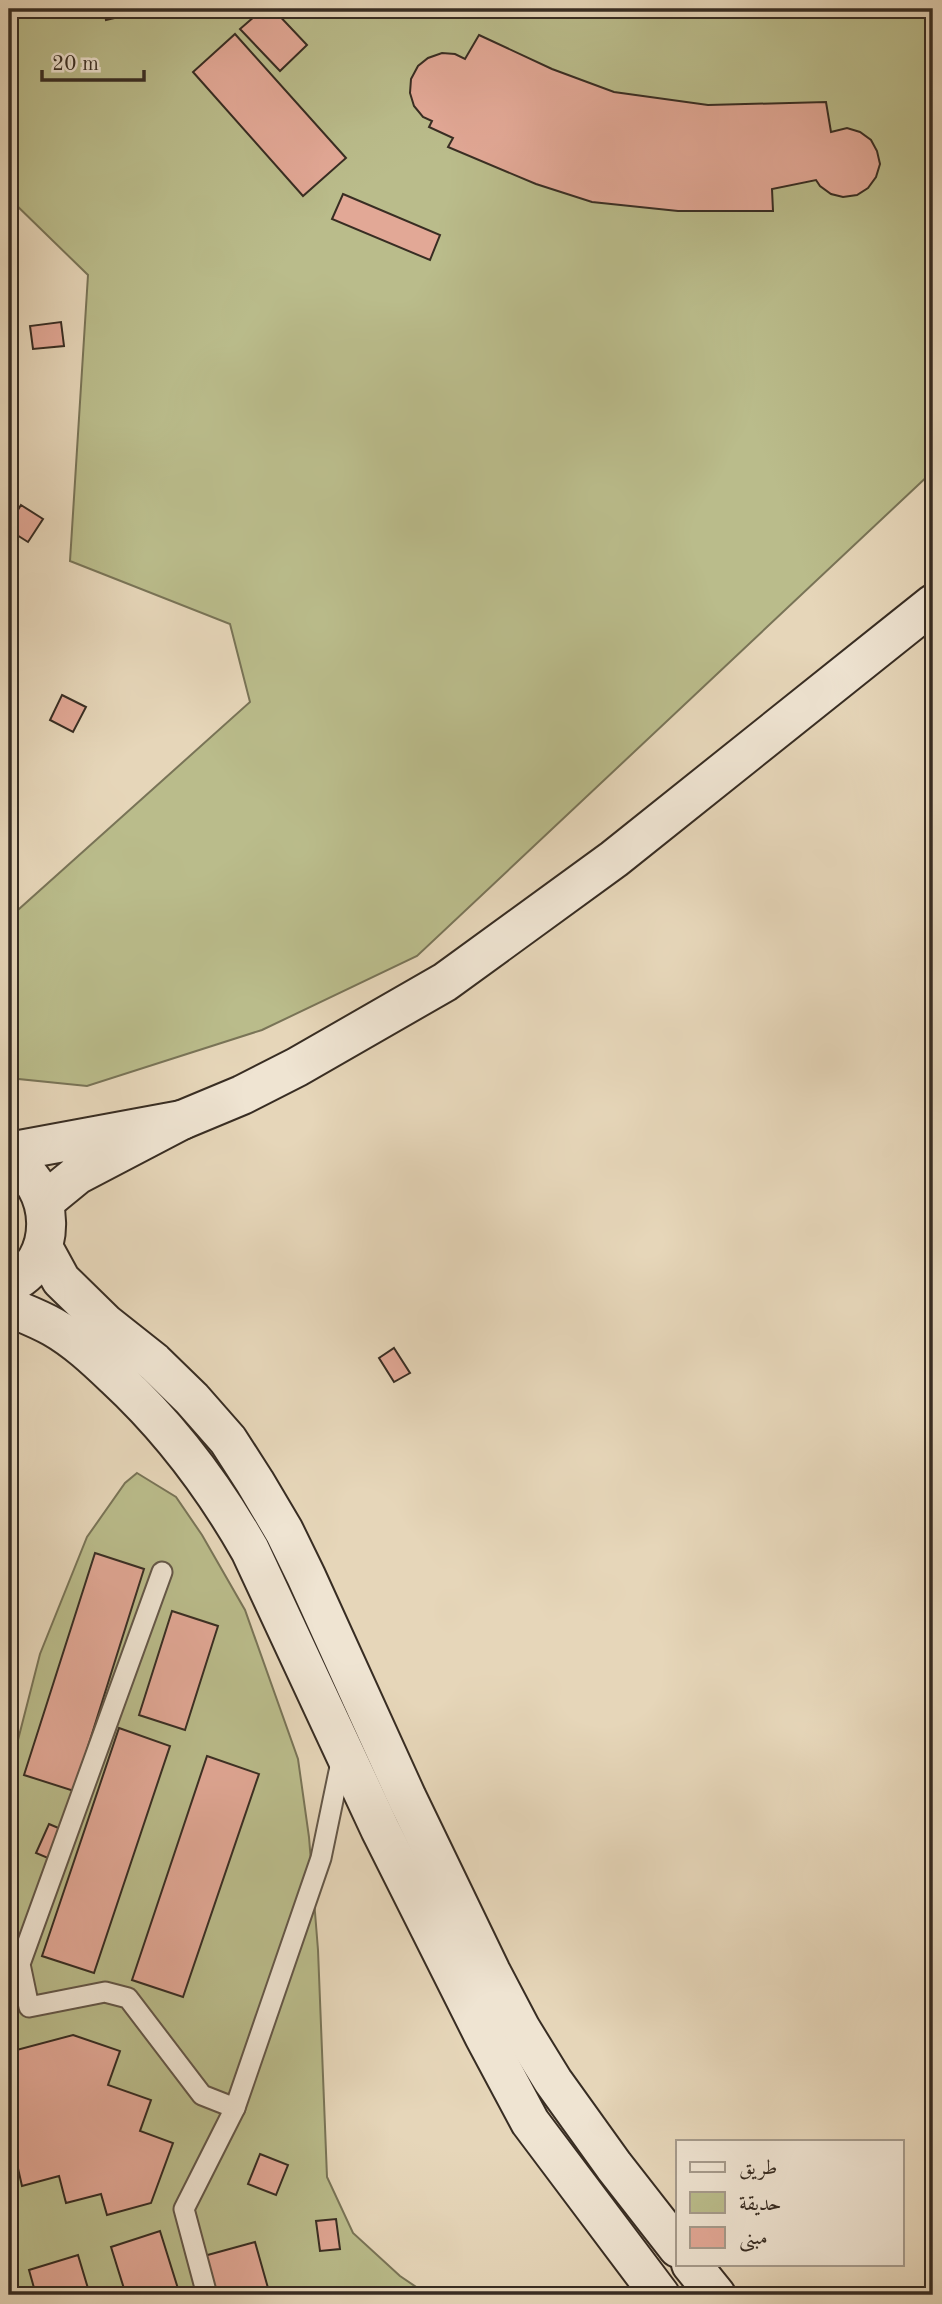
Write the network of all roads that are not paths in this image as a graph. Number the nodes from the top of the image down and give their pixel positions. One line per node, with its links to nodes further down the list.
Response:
1 (933, 604): 2 (main road)
2 (182, 1120): 3 (main road); 5 (main road)
3 (9, 1152)
4 (9, 1161): 5 (main road)
5 (44, 1202): 6 (main road)
6 (43, 1247): 7 (main road); 10 (main road)
7 (9, 1284)
8 (9, 1307): 11 (main road)
9 (162, 1572): 12 (lane)
10 (371, 1717): 11 (lane); 13 (main road)
11 (343, 1750): 12 (lane); 16 (main road)
12 (235, 2108): 15 (lane)
13 (676, 2245)
14 (693, 2266): 17 (main road)
15 (207, 2295)
16 (660, 2295)
17 (716, 2295)

